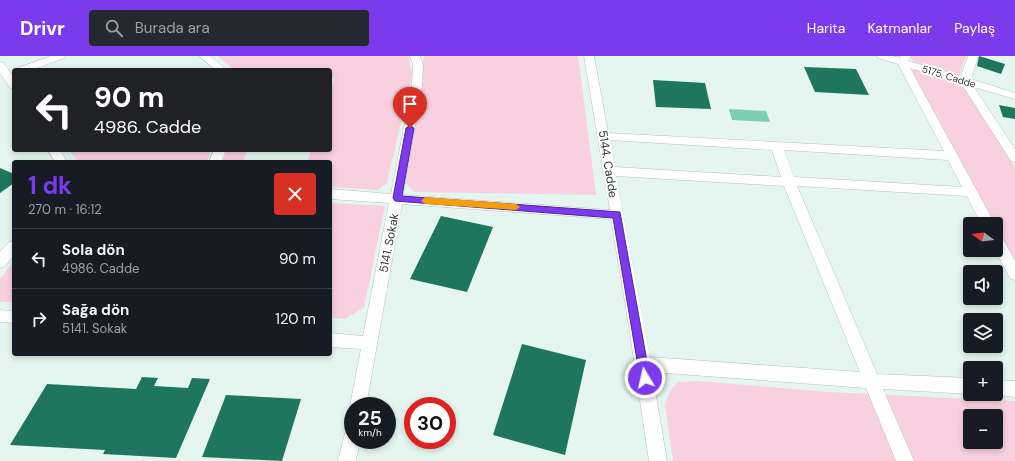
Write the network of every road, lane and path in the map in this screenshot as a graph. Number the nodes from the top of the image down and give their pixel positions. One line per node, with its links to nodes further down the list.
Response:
1 (60, 56): 9 (street)
2 (204, 56): 10 (street)
3 (415, 56): 22 (street, 5141. Sokak)
4 (589, 56): 14 (street, 5144. Cadde)
5 (882, 56): 7 (street, 5175. Cadde)
6 (973, 56): 12 (street)
7 (904, 59): 12 (street, 5175. Cadde); 16 (street)
8 (0, 65): 11 (street)
9 (27, 68)
10 (219, 68)
11 (7, 76)
12 (965, 81): 13 (street, 5175. Cadde); 17 (street)
13 (1015, 96)
14 (603, 136): 15 (street); 18 (street, 5144. Cadde)
15 (777, 146): 16 (street); 19 (street)
16 (952, 156): 20 (street)
17 (1015, 158)
18 (609, 171): 19 (street); 23 (street, 5144. Cadde)
19 (789, 182): 20 (street); 34 (street)
20 (971, 192): 24 (street)
21 (332, 194): 22 (street)
22 (398, 198): 23 (street); 32 (street, 5141. Sokak)
23 (617, 215): 33 (street, 5144. Cadde)
24 (984, 217)
25 (12, 248): 27 (street)
26 (1003, 252): 28 (street)
27 (1, 261)
28 (1015, 274)
29 (0, 316): 30 (street)
30 (12, 317)
31 (332, 340): 32 (street)
32 (370, 343): 38 (street, 5141. Sokak)
33 (643, 364): 34 (street); 41 (street, 5144. Cadde)
34 (873, 381): 35 (street); 42 (street)
35 (963, 386)
36 (1003, 388): 37 (street)
37 (1015, 389)
38 (360, 397)
39 (349, 449): 40 (street)
40 (347, 461)
41 (658, 461)
42 (905, 461)

